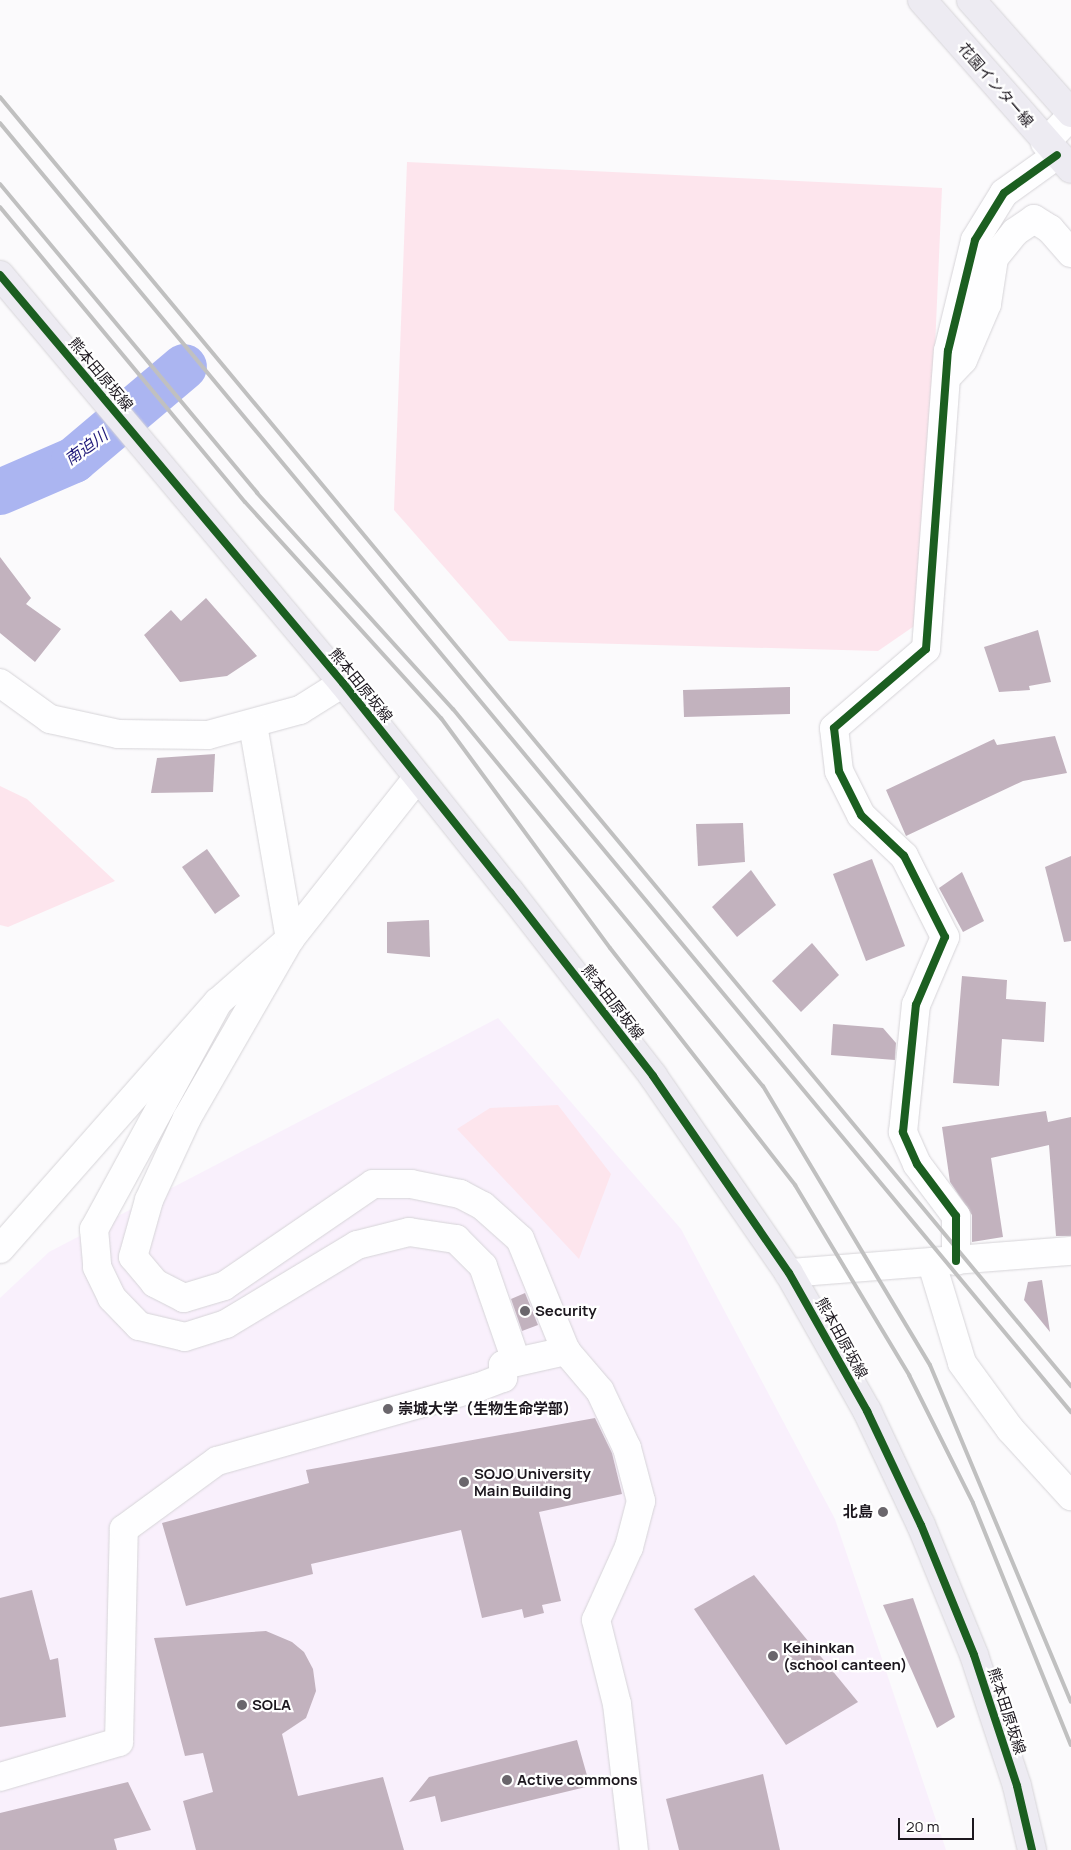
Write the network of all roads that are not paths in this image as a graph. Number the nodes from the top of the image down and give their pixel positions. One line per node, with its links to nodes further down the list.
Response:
1 (922, 0): 4 (main road, 花園インター線)
2 (970, 0): 3 (main road)
3 (1071, 115): 4 (street)
4 (1058, 156): 7 (street)
5 (1071, 254): 7 (street)
6 (0, 276): 9 (main road, 熊本田原坂線)
7 (946, 378): 16 (street)
8 (0, 683): 10 (street)
9 (343, 683): 10 (street); 11 (main road, 熊本田原坂線)
10 (253, 724): 12 (street)
11 (418, 777): 12 (street); 17 (main road, 熊本田原坂線)
12 (290, 938): 13 (street); 18 (street)
13 (218, 1002): 14 (street); 19 (street)
14 (0, 1249)
15 (1071, 1251): 16 (street)
16 (944, 1262): 17 (street); 20 (street)
17 (789, 1273): 23 (main road, 熊本田原坂線)
18 (566, 1352): 19 (street); 22 (street)
19 (516, 1361): 21 (street)
20 (1071, 1496)
21 (0, 1777)
22 (634, 1850)
23 (1032, 1850)

